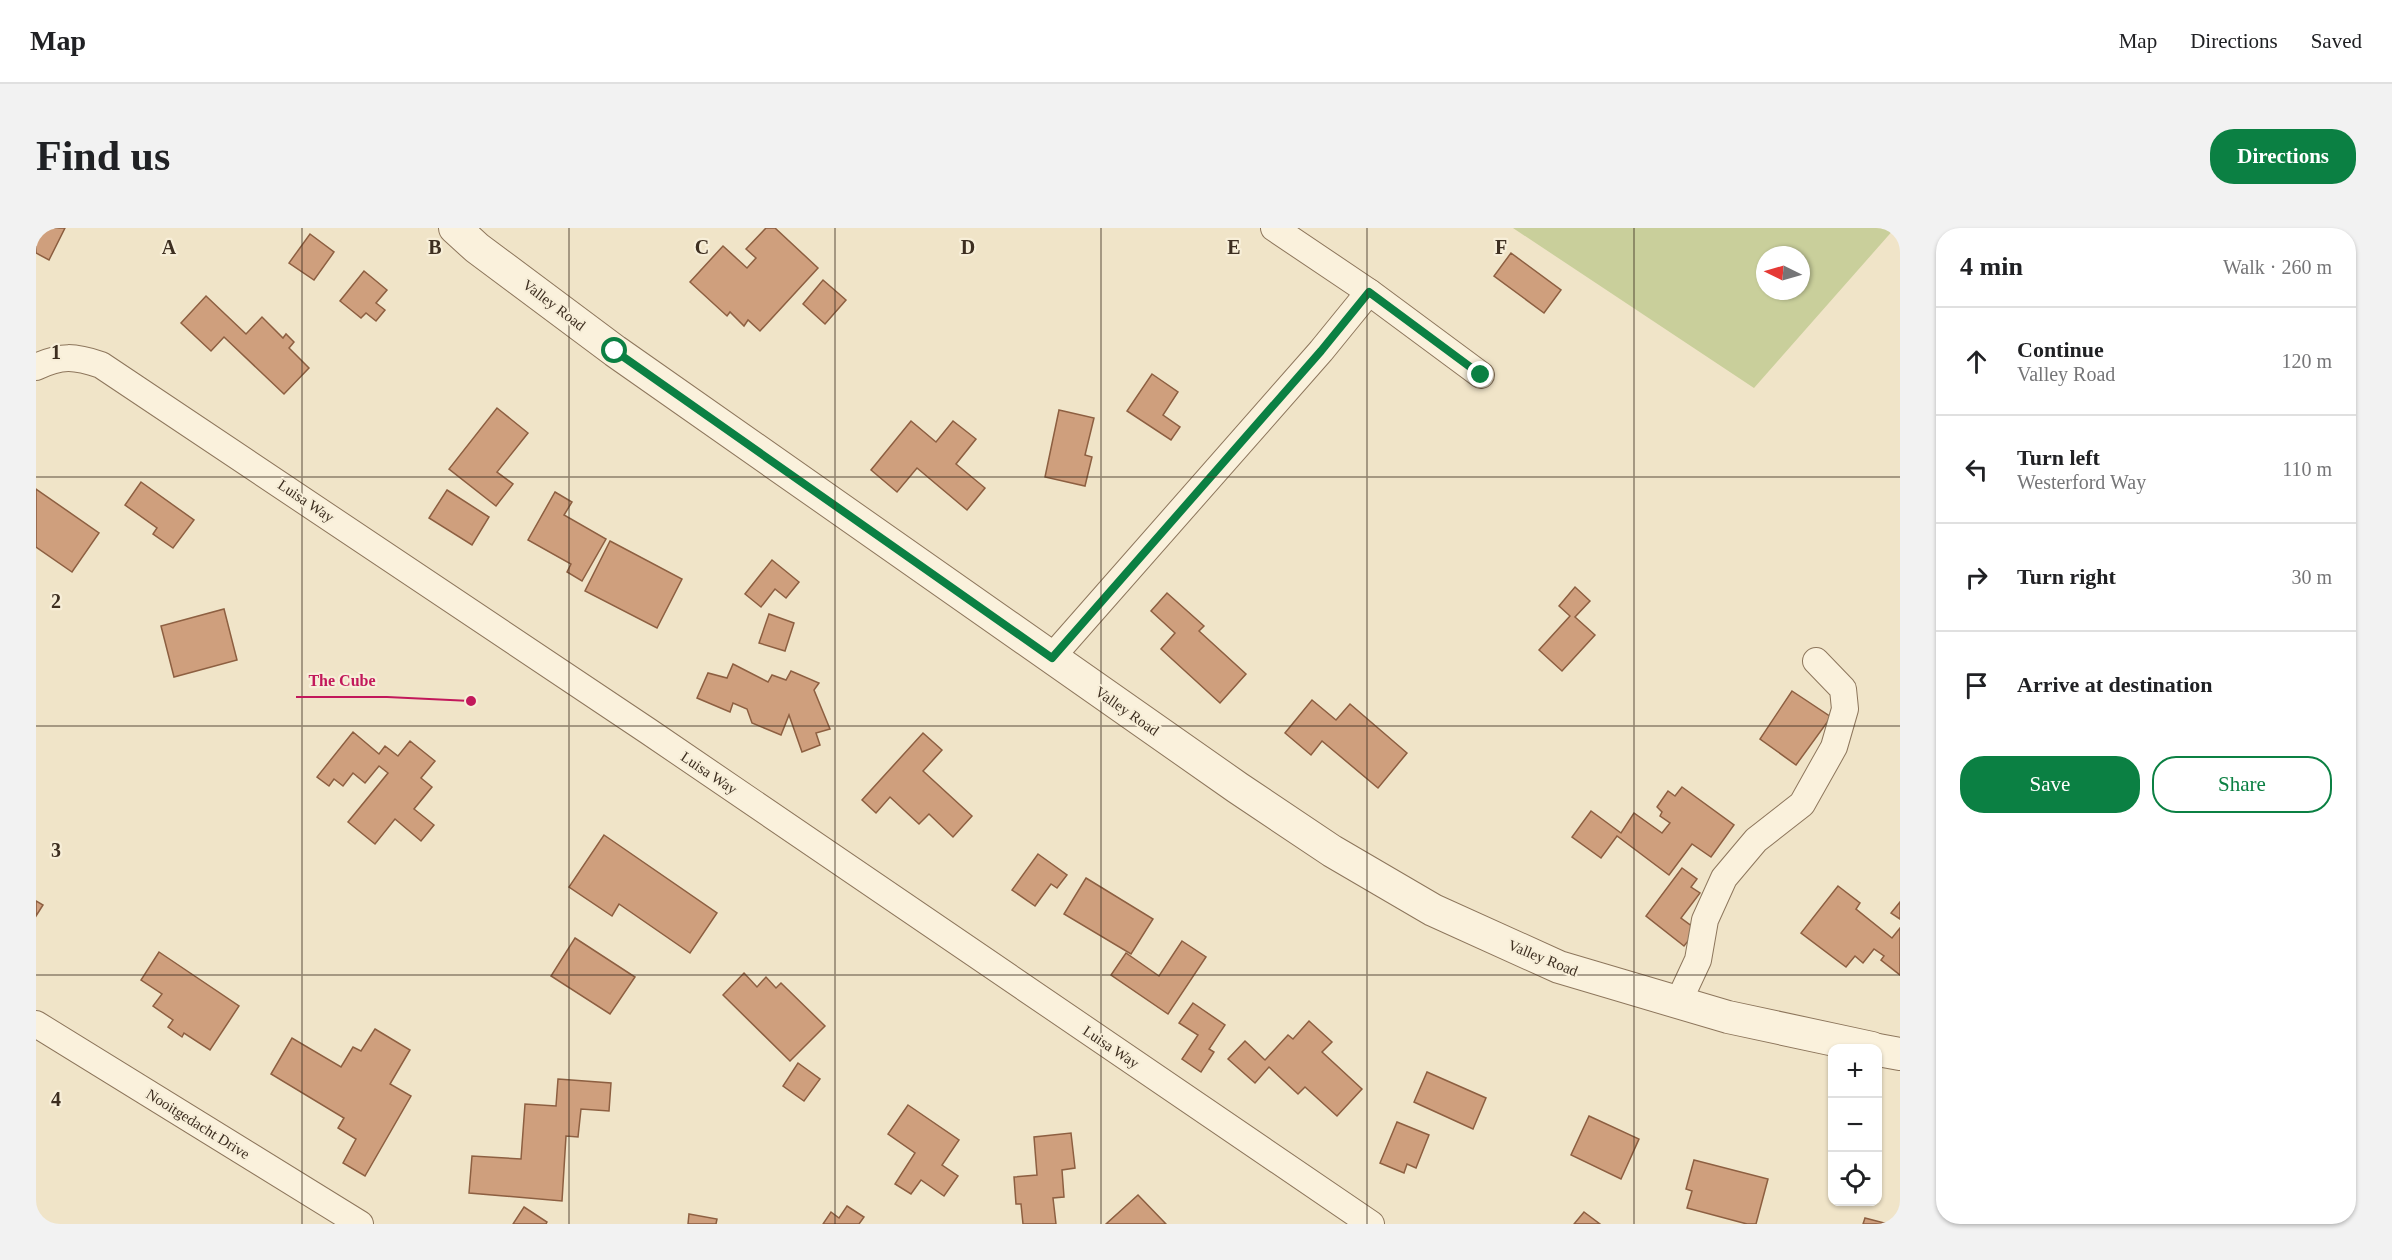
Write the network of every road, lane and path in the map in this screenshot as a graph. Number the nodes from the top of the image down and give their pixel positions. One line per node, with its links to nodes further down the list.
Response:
1 (455, 228): 6 (street, Valley Road)
2 (1274, 228): 3 (street)
3 (1369, 292): 5 (street); 6 (street)
4 (36, 368): 14 (street, Luisa Way)
5 (1481, 375)
6 (1052, 658): 8 (street, Valley Road)
7 (1816, 661): 8 (street)
8 (1678, 1003): 10 (street, Valley Road)
9 (36, 1024): 13 (street, Nooitgedacht Drive)
10 (1853, 1044)
11 (1882, 1051): 12 (street)
12 (1900, 1054)
13 (360, 1224)
14 (1371, 1224)

